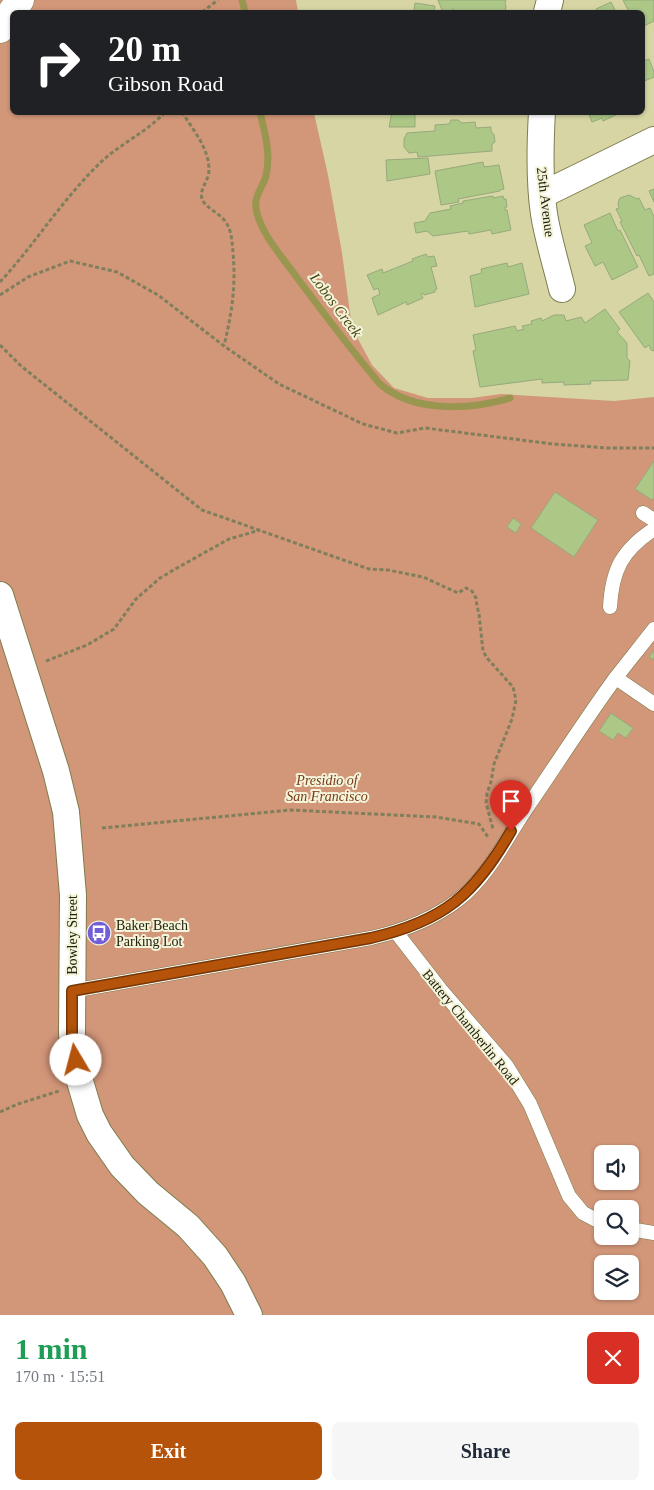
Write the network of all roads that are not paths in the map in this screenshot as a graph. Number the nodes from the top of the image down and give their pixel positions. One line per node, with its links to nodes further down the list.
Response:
1 (10, 14): 2 (main road)
2 (0, 29)
3 (542, 115): 5 (street, 25th Avenue)
4 (654, 140): 5 (street)
5 (542, 195): 6 (street, 25th Avenue)
6 (562, 290)
7 (654, 529): 9 (lane)
8 (0, 595): 14 (street, Bowley Street)
9 (610, 607)
10 (654, 629): 11 (lane)
11 (616, 678): 12 (lane); 13 (lane)
12 (654, 704)
13 (396, 932): 14 (lane); 15 (lane, Battery Chamberlin Road)
14 (72, 991): 18 (street, Bowley Street)
15 (594, 1219)
16 (639, 1230): 17 (lane)
17 (654, 1233)
18 (248, 1315)

